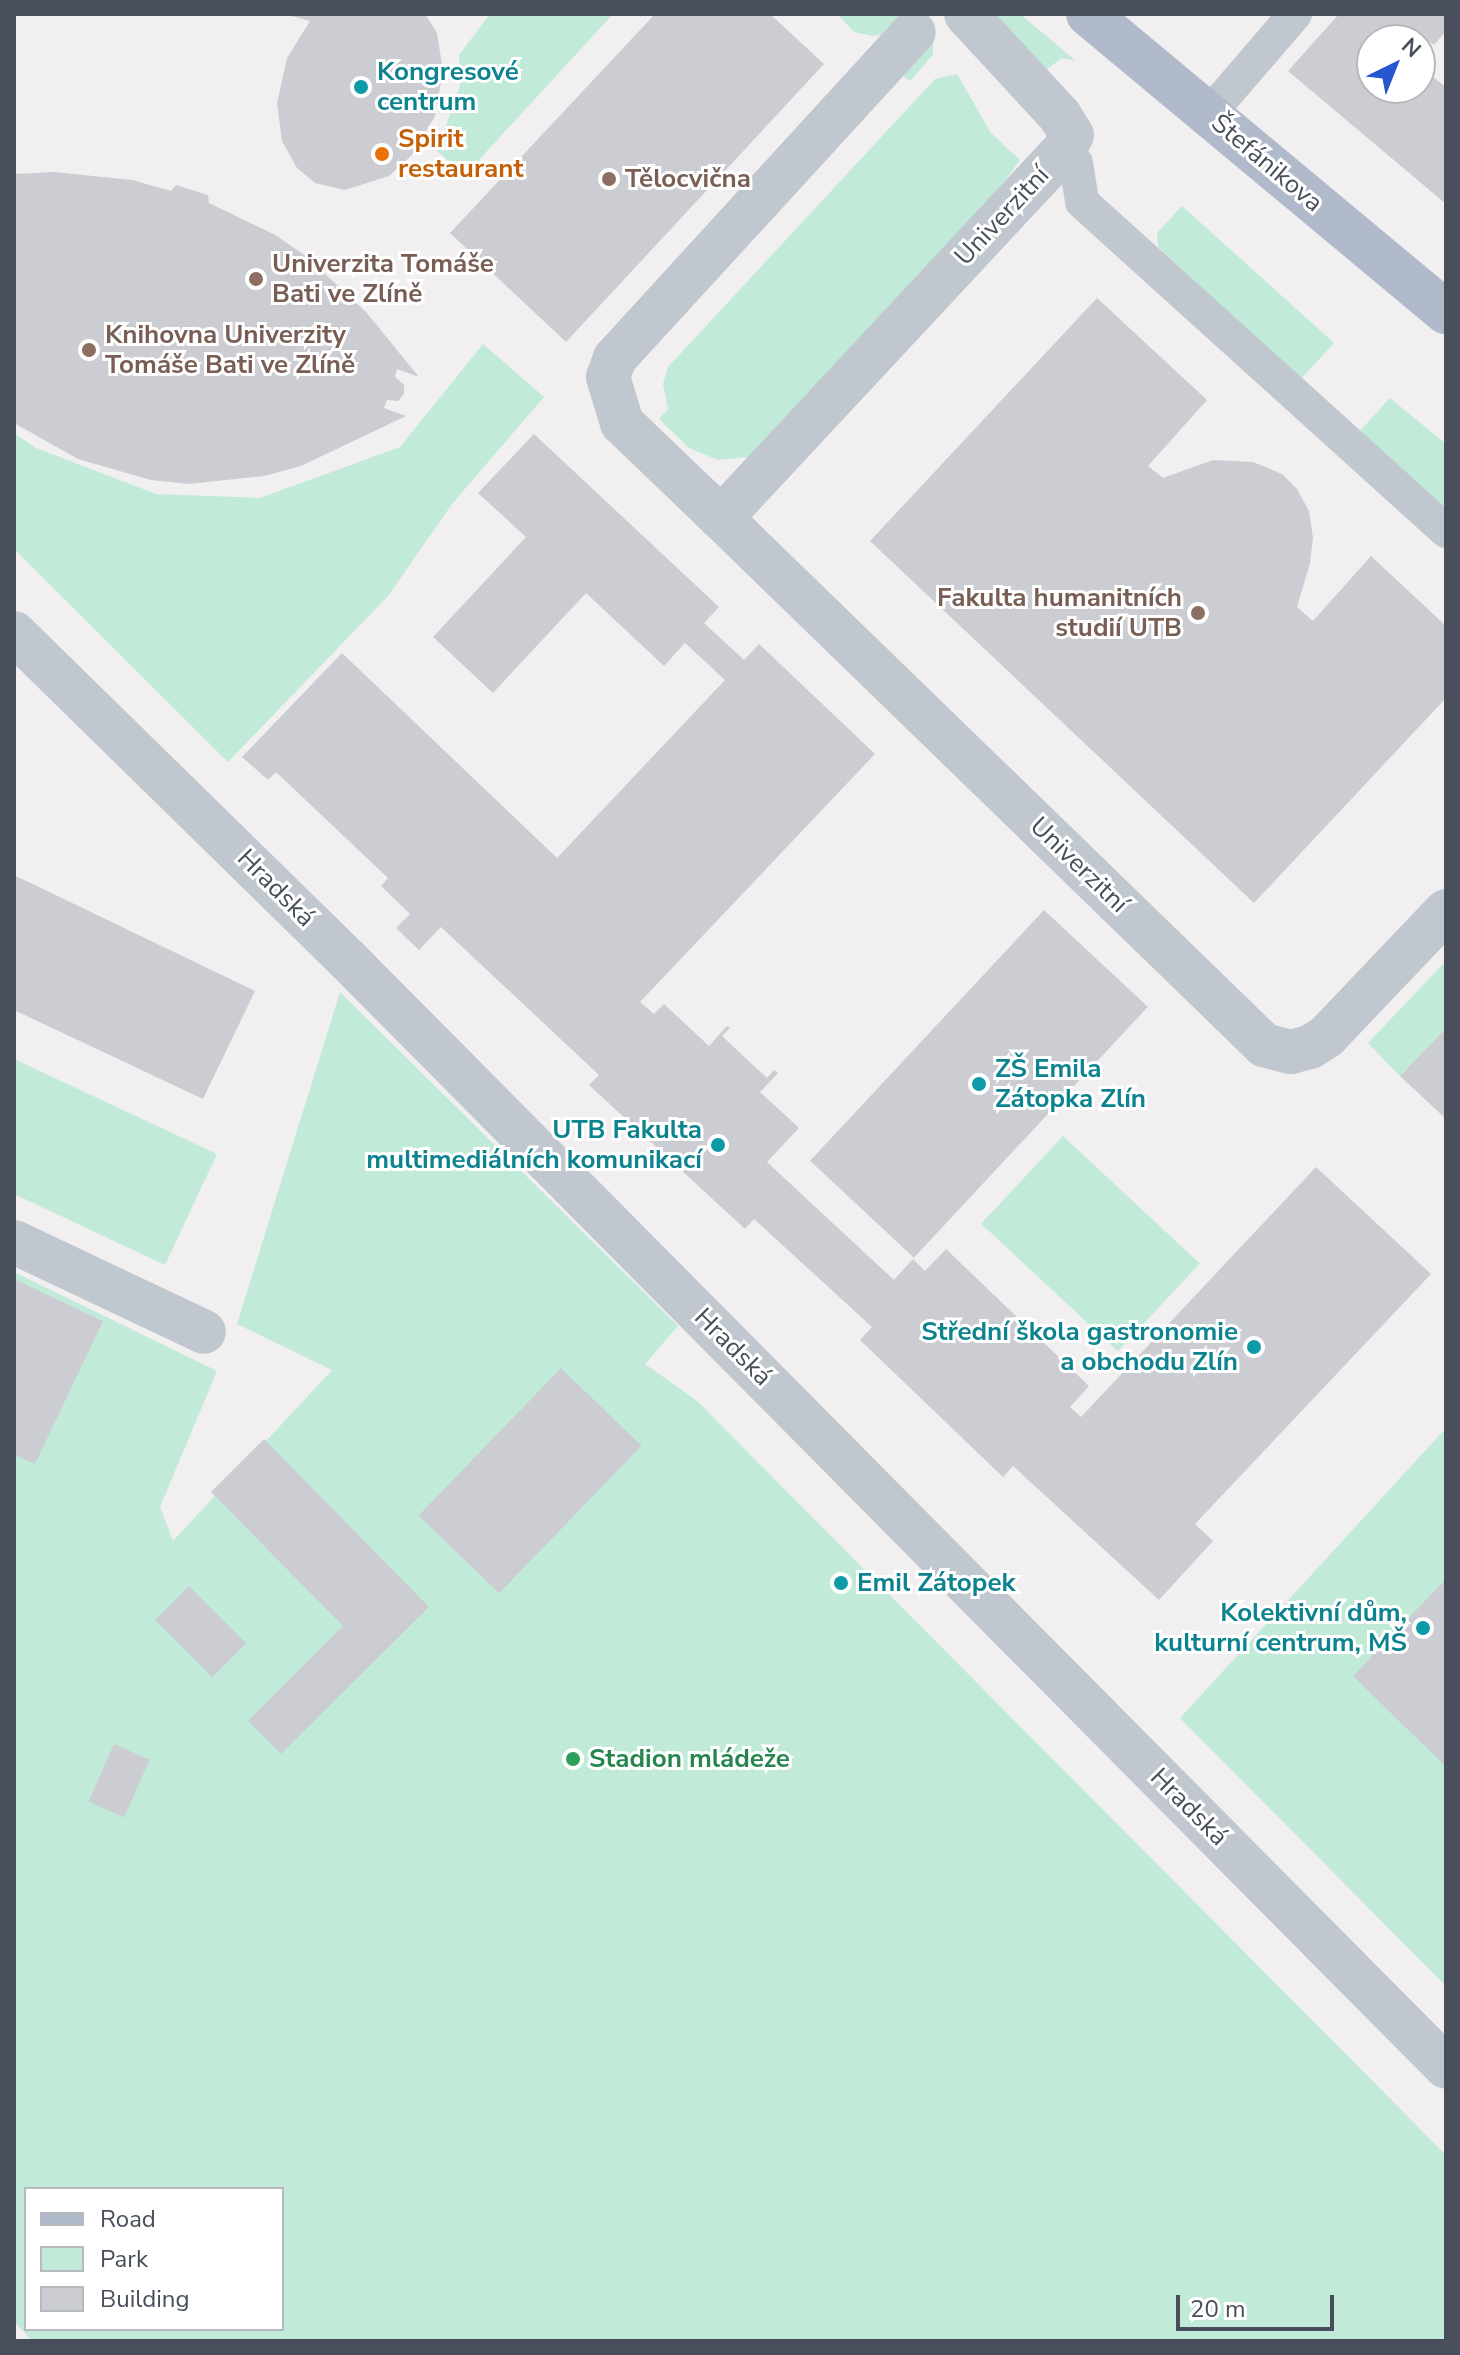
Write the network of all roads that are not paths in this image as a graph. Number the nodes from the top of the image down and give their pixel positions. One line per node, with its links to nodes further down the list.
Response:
1 (966, 14): 8 (street, Univerzitní)
2 (1088, 14): 5 (main road, Štefánikova)
3 (1295, 14): 5 (street)
4 (914, 32): 8 (street, Univerzitní)
5 (1209, 114): 7 (main road, Štefánikova)
6 (1076, 163): 9 (street)
7 (1446, 312)
8 (721, 518): 11 (street, Univerzitní)
9 (1446, 531)
10 (14, 633): 14 (street, Hradská)
11 (1446, 911)
12 (14, 1242): 13 (street)
13 (204, 1332)
14 (1446, 2067)

